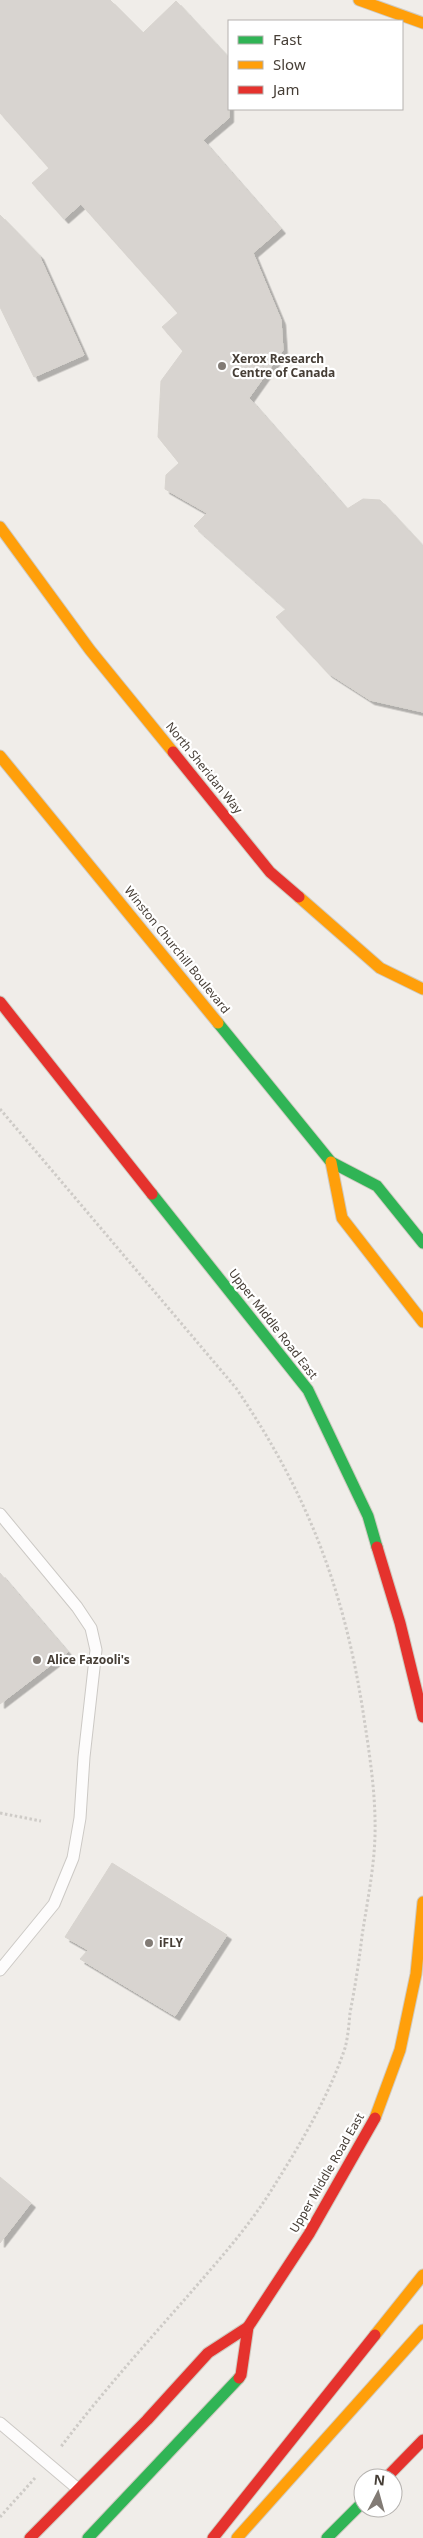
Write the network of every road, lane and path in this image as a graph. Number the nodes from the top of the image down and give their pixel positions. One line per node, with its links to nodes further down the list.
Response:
1 (359, 0): 2 (main road)
2 (423, 23)
3 (0, 527): 5 (main road, North Sheridan Way)
4 (0, 756): 8 (main road, Winston Churchill Boulevard)
5 (423, 989)
6 (0, 1002): 12 (main road, Upper Middle Road East)
7 (0, 1109): 22 (path)
8 (331, 1162): 9 (main road, Winston Churchill Boulevard); 10 (main road, Winston Churchill Boulevard)
9 (423, 1242)
10 (423, 1322)
11 (0, 1514): 16 (lane)
12 (423, 1717)
13 (0, 1813): 14 (path)
14 (41, 1820)
15 (423, 1902): 18 (main road, Upper Middle Road East)
16 (0, 1970)
17 (423, 2275): 29 (main road)
18 (248, 2327): 24 (main road, Upper Middle Road East); 28 (main road, Upper Middle Road East)
19 (423, 2330): 30 (main road)
20 (0, 2423): 22 (lane)
21 (423, 2440): 23 (main road)
22 (48, 2463): 24 (lane); 26 (path)
23 (396, 2468)
24 (78, 2488): 27 (main road, Upper Middle Road East)
25 (353, 2512): 31 (main road)
26 (0, 2516)
27 (30, 2538)
28 (88, 2538)
29 (213, 2538)
30 (237, 2538)
31 (327, 2538)

